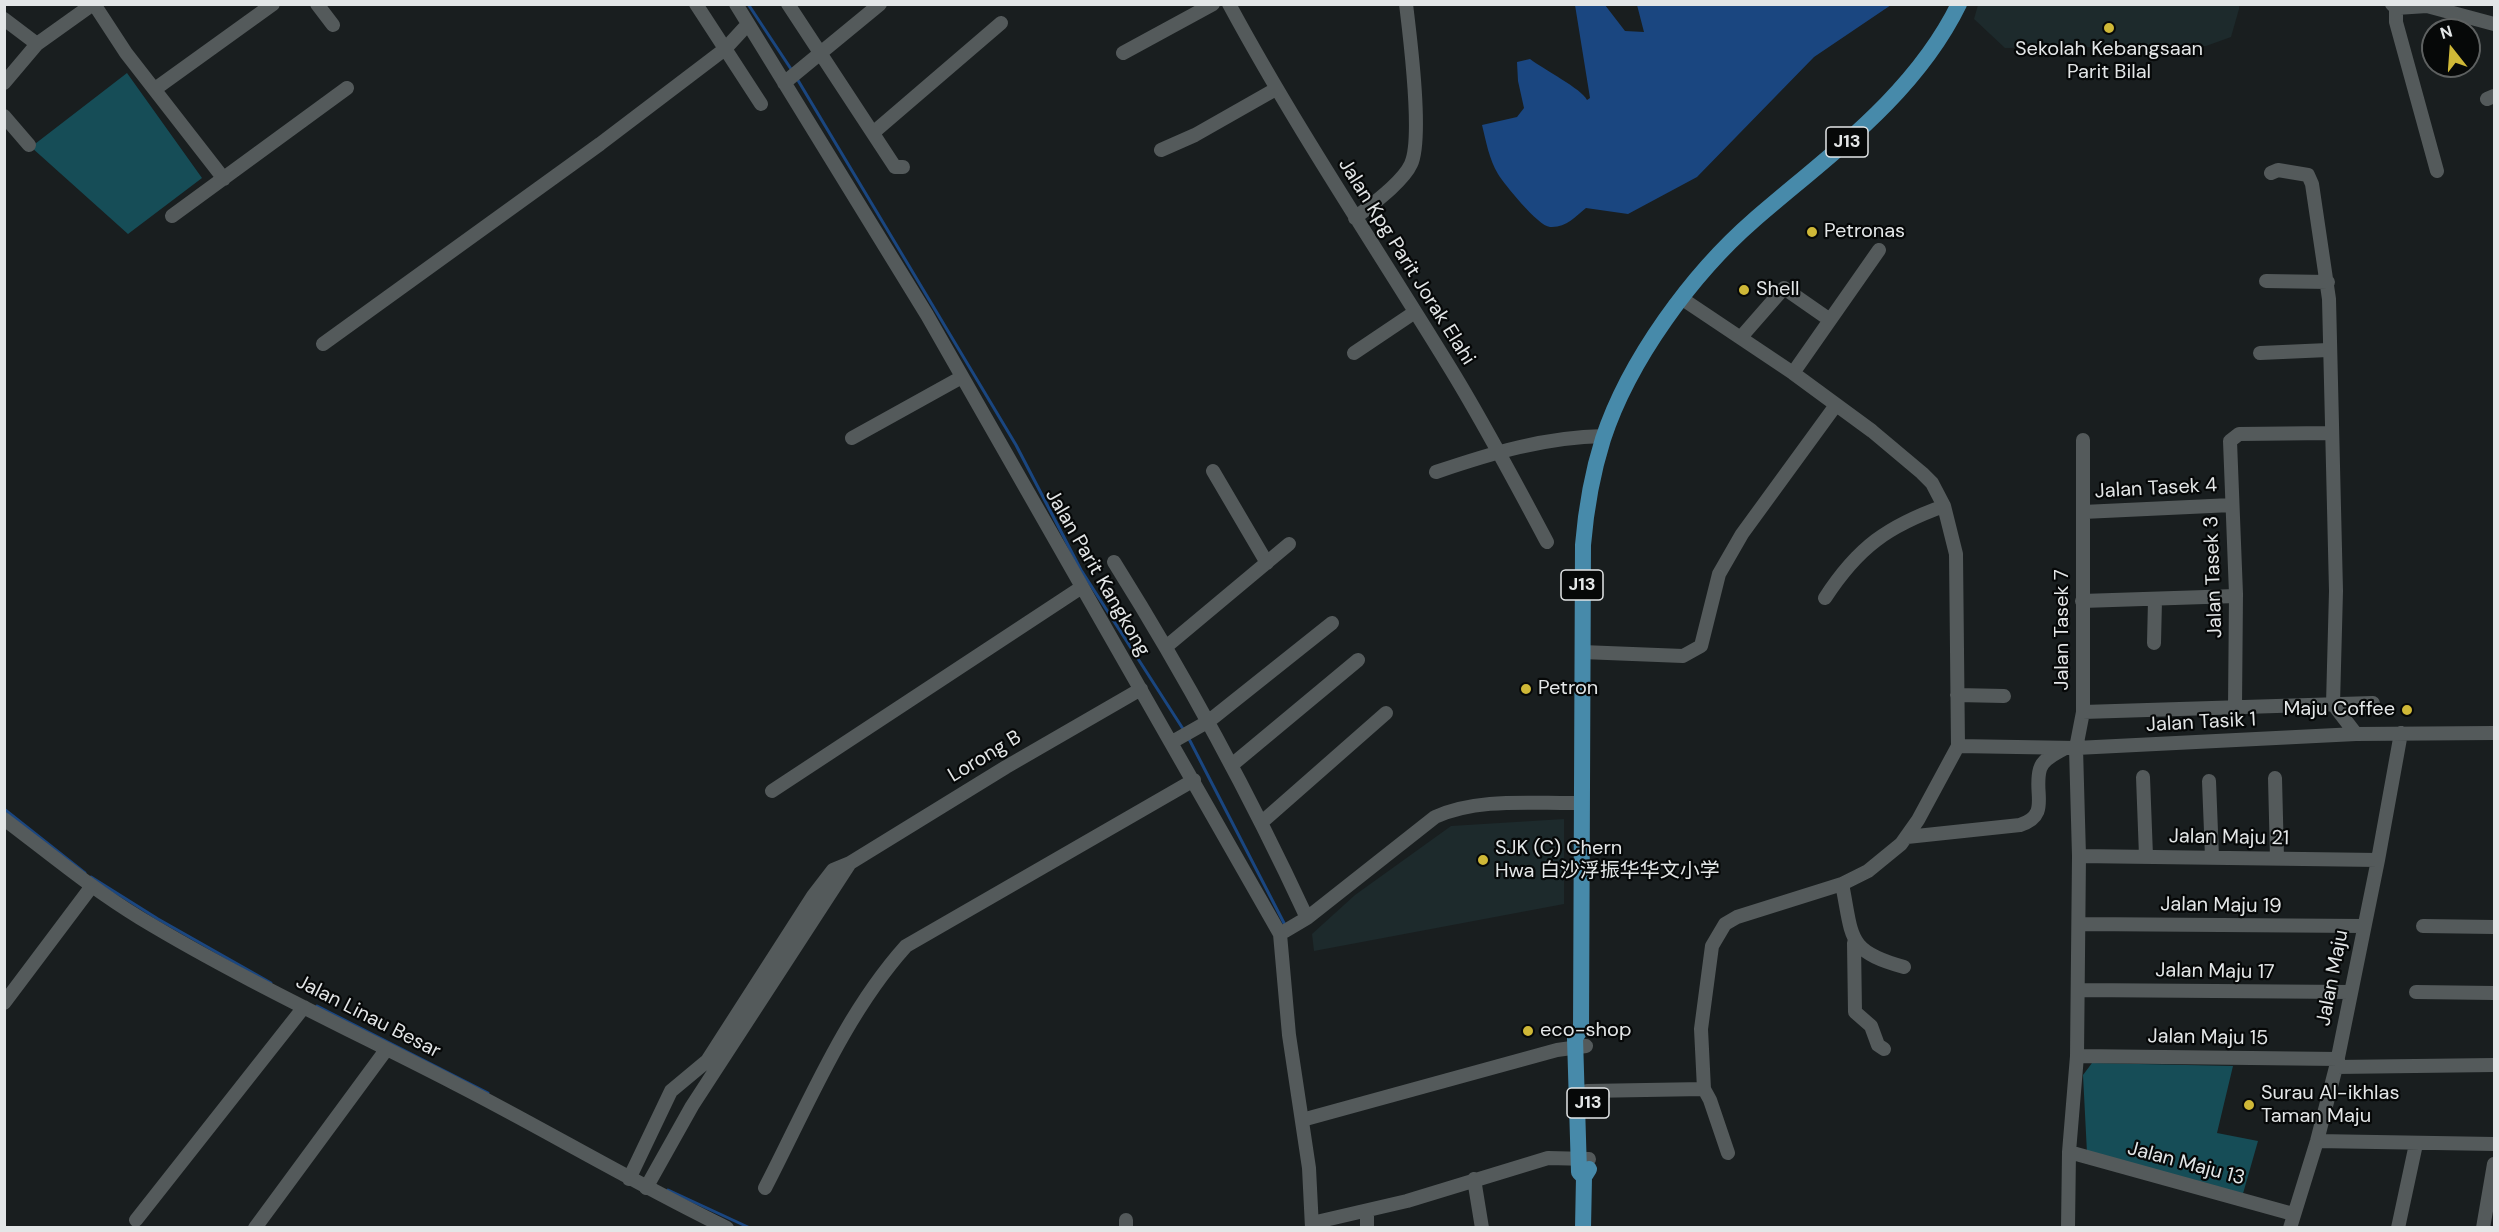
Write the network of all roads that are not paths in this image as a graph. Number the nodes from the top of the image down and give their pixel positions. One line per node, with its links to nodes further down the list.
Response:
1 (93, 4): 18 (street); 25 (street)
2 (273, 4): 25 (street)
3 (317, 4): 17 (street)
4 (696, 4): 19 (street)
5 (736, 4): 15 (street, Jalan Parit Kangkong)
6 (788, 4): 21 (street)
7 (880, 4): 21 (street)
8 (1213, 4): 20 (street)
9 (1229, 4): 26 (street, Jalan Kpg Parit Jorak Elahi)
10 (1406, 4): 37 (street)
11 (1959, 4): 41 (main road, J13)
12 (2394, 7): 16 (street); 33 (street)
13 (4, 19): 18 (street)
14 (1001, 23): 29 (street)
15 (748, 24): 19 (street); 22 (street, Jalan Parit Kangkong)
16 (2494, 24)
17 (333, 25)
18 (37, 44): 23 (street)
19 (725, 50): 27 (street); 45 (street)
20 (1123, 52)
21 (820, 53): 22 (street); 29 (street)
22 (787, 80): 50 (street, Jalan Parit Kangkong)
23 (4, 83)
24 (347, 88): 35 (street)
25 (155, 89): 35 (street)
26 (1272, 92): 31 (street); 37 (street, Jalan Kpg Parit Jorak Elahi)
27 (761, 104)
28 (4, 116): 30 (street)
29 (874, 132): 32 (street)
30 (29, 145)
31 (1161, 150)
32 (903, 167)
33 (2437, 171)
34 (2271, 173): 40 (street)
35 (224, 179): 36 (street)
36 (172, 216)
37 (1355, 218): 42 (street, Jalan Kpg Parit Jorak Elahi)
38 (1879, 250): 43 (street)
39 (2266, 281): 40 (street)
40 (2328, 282): 46 (street)
41 (1681, 297): 44 (street); 53 (main road, J13)
42 (1414, 312): 47 (street); 56 (street, Jalan Kpg Parit Jorak Elahi)
43 (1830, 320): 44 (street); 49 (street)
44 (1742, 336): 49 (street)
45 (323, 344)
46 (2328, 350): 48 (street); 52 (street)
47 (1354, 353)
48 (2260, 353)
49 (1793, 373): 51 (street)
50 (962, 377): 54 (street); 66 (street, Jalan Parit Kangkong)
51 (1836, 405): 60 (street); 74 (street)
52 (2330, 433): 59 (street, Jalan Tasek 3); 80 (street)
53 (1604, 436): 56 (street); 74 (main road, J13)
54 (852, 438)
55 (2083, 440): 61 (street, Jalan Tasek 7)
56 (1499, 451): 58 (street); 62 (street, Jalan Kpg Parit Jorak Elahi)
57 (1213, 471): 65 (street)
58 (1436, 472)
59 (2232, 505): 61 (street, Jalan Tasek 4); 67 (street, Jalan Tasek 3)
60 (1944, 506): 68 (street); 77 (street)
61 (2083, 512): 70 (street, Jalan Tasek 7)
62 (1547, 542)
63 (1288, 544): 65 (street)
64 (1114, 562): 73 (street)
65 (1267, 562): 73 (street)
66 (1082, 587): 76 (street, Jalan Parit Kangkong); 96 (street)
67 (2236, 596): 69 (street); 81 (street, Jalan Tasek 3)
68 (1825, 598)
69 (2155, 600): 70 (street); 72 (street)
70 (2082, 601): 82 (street, Jalan Tasek 7)
71 (1332, 623): 84 (street)
72 (2154, 643)
73 (1167, 646): 84 (street)
74 (1582, 652): 97 (main road, J13)
75 (1358, 660): 91 (street)
76 (1141, 689): 88 (street, Jalan Parit Kangkong); 108 (street, Lorong B)
77 (1957, 694): 78 (street); 89 (street)
78 (2004, 696)
79 (2373, 703): 80 (street)
80 (2333, 704): 81 (street); 87 (street)
81 (2235, 707): 82 (street)
82 (2083, 712): 90 (street, Jalan Tasek 7)
83 (1386, 713): 99 (street)
84 (1209, 721): 88 (street); 91 (street)
85 (2401, 733): 86 (street, Jalan Tasik 1); 87 (street, Jalan Tasik 1); 105 (street, Jalan Maju)
86 (2494, 733)
87 (2356, 734): 90 (street, Jalan Tasik 1)
88 (1176, 739): 94 (street, Jalan Parit Kangkong)
89 (1958, 746): 90 (street, Jalan Tasik 1); 100 (street)
90 (2071, 748): 100 (street); 101 (street, Jalan Tasek 7)
91 (1233, 764): 99 (street)
92 (2144, 777): 102 (street)
93 (2275, 778): 104 (street)
94 (1194, 780): 114 (street, Jalan Parit Kangkong); 142 (street)
95 (2210, 781): 103 (street)
96 (772, 791)
97 (1581, 803): 109 (street); 123 (main road, J13)
98 (4, 819): 107 (street, Jalan Linau Besar)
99 (1262, 822): 109 (street)
100 (1907, 837): 106 (street)
101 (2079, 856): 102 (street, Jalan Maju 21); 110 (street, Jalan Tasek 7)
102 (2146, 856): 103 (street, Jalan Maju 21)
103 (2212, 857): 104 (street, Jalan Maju 21)
104 (2277, 858): 105 (street, Jalan Maju 21)
105 (2378, 860): 111 (street, Jalan Maju)
106 (1842, 884): 115 (street); 129 (street)
107 (92, 886): 121 (street); 122 (street, Jalan Linau Besar)
108 (818, 899): 139 (street); 141 (street)
109 (1307, 918): 114 (street)
110 (2079, 924): 111 (street, Jalan Maju 19); 117 (street, Jalan Tasek 7)
111 (2363, 926): 118 (street, Jalan Maju)
112 (2423, 926): 113 (street)
113 (2494, 927)
114 (1280, 934): 131 (street)
115 (1854, 943): 116 (street); 124 (street)
116 (1904, 967)
117 (2078, 990): 118 (street, Jalan Maju 17); 126 (street, Jalan Tasek 7)
118 (2351, 992): 127 (street, Jalan Maju)
119 (2416, 992): 120 (street)
120 (2494, 993)
121 (4, 1003)
122 (304, 1007): 125 (street, Jalan Linau Besar); 145 (street)
123 (1581, 1046): 130 (main road, J13); 131 (street); 137 (main road, J13)
124 (1884, 1049)
125 (386, 1050): 139 (street, Jalan Linau Besar); 148 (street)
126 (2077, 1056): 127 (street, Jalan Maju 15); 135 (street, Jalan Tasek 7)
127 (2337, 1063): 128 (street, Jalan Maju 15); 132 (street, Jalan Maju)
128 (2494, 1065)
129 (1704, 1089): 130 (street); 136 (street)
130 (1587, 1091): 137 (main road, J13)
131 (1302, 1120): 147 (street)
132 (2317, 1141): 133 (street); 146 (street, Jalan Maju)
133 (2416, 1144): 134 (street); 154 (street)
134 (2494, 1144)
135 (2069, 1152): 146 (street, Jalan Maju 13); 153 (street, Jalan Tasek 7)
136 (1728, 1153)
137 (1584, 1159): 140 (street); 152 (main road, J13)
138 (2494, 1164): 144 (street)
139 (632, 1171): 141 (street, Jalan Linau Besar)
140 (1474, 1179): 143 (street); 151 (street)
141 (648, 1185): 149 (street, Jalan Linau Besar)
142 (765, 1188)
143 (1367, 1211): 147 (street); 150 (street)
144 (2488, 1218)
145 (136, 1220)
146 (2292, 1221)
147 (1312, 1225)
148 (255, 1227)
149 (727, 1227)
150 (1367, 1227)
151 (1482, 1227)
152 (1583, 1227)
153 (2068, 1227)
154 (2398, 1227)

